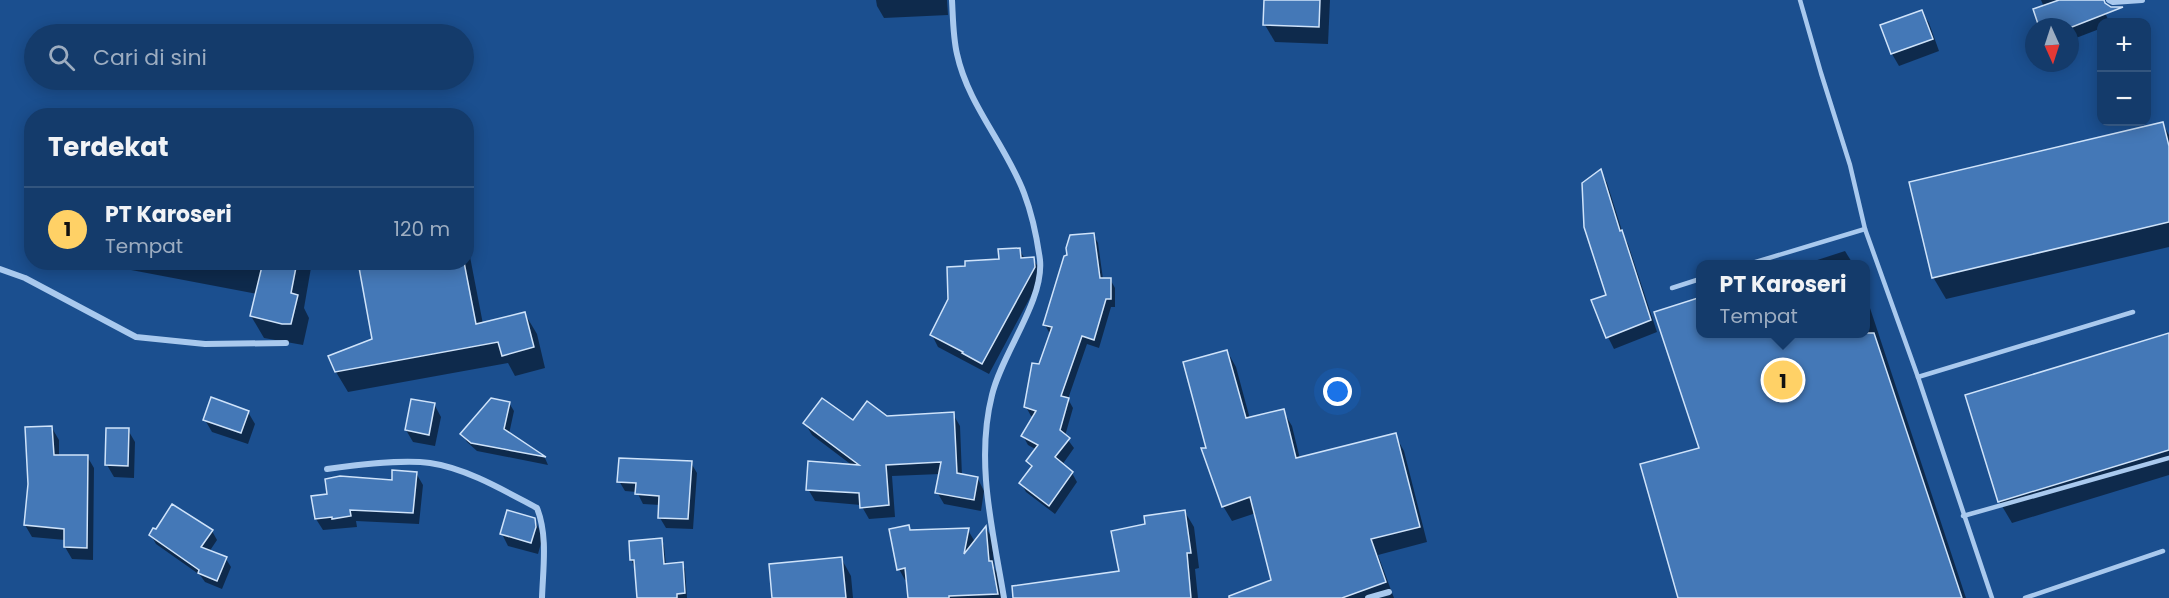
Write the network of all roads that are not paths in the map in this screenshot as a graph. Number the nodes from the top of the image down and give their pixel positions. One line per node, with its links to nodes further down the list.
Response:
1 (952, 0): 19 (street)
2 (1800, 0): 5 (lane)
3 (2109, 0): 4 (street)
4 (2142, 0)
5 (1865, 229): 6 (lane); 12 (lane)
6 (1762, 260)
7 (0, 269): 11 (street)
8 (1696, 281): 9 (lane)
9 (1672, 288)
10 (2133, 312): 12 (lane)
11 (286, 343)
12 (1918, 377): 15 (lane)
13 (2169, 458): 15 (lane)
14 (327, 469): 18 (street)
15 (1963, 516): 21 (lane)
16 (2163, 551): 22 (lane)
17 (1389, 592): 20 (street)
18 (542, 598)
19 (1004, 598)
20 (1368, 598)
21 (1992, 598)
22 (2025, 598)

